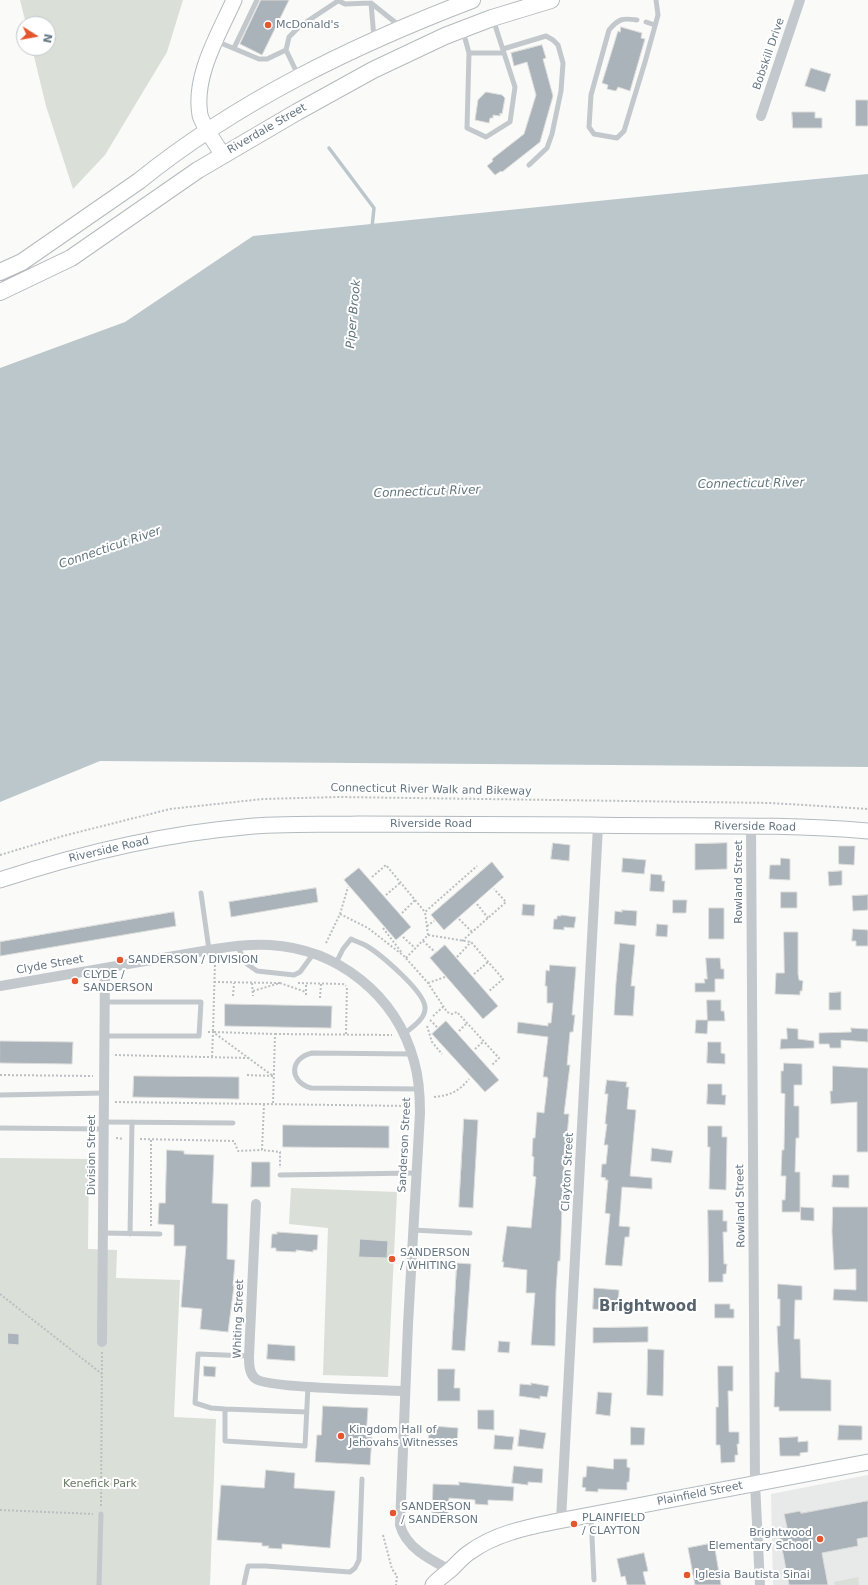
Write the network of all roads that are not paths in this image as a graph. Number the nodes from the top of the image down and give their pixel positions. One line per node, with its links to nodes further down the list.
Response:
1 (234, 0): 15 (street)
2 (257, 0): 17 (lane)
3 (338, 0): 8 (lane); 18 (lane)
4 (472, 0): 13 (main road)
5 (551, 0): 9 (main road, Riverdale Street)
6 (656, 0): 12 (lane)
7 (800, 0): 22 (street, Bobskill Drive)
8 (372, 2): 13 (lane); 16 (lane)
9 (492, 18): 14 (main road, Riverdale Street); 19 (lane)
10 (637, 20): 12 (lane)
11 (646, 22): 12 (lane)
12 (655, 25)
13 (402, 28): 16 (main road)
14 (462, 29): 20 (lane); 24 (main road, Riverdale Street)
15 (216, 40): 17 (lane); 23 (street)
16 (374, 40): 21 (main road)
17 (234, 48): 18 (lane)
18 (286, 50): 21 (lane)
19 (503, 51): 20 (lane); 20 (lane); 25 (lane)
20 (469, 53)
21 (300, 77): 23 (main road)
22 (761, 116)
23 (208, 130): 24 (street); 26 (main road)
24 (223, 155): 27 (main road, Riverdale Street)
25 (529, 165)
26 (0, 272)
27 (0, 292)
28 (598, 826): 29 (street, Riverside Road); 31 (street, Riverside Road); 69 (street, Clayton Street)
29 (751, 827): 30 (street, Riverside Road); 66 (street, Rowland Street)
30 (868, 831)
31 (0, 880)
32 (201, 893): 34 (lane)
33 (236, 946): 34 (street, Sanderson Street); 35 (street, Sanderson Street); 35 (lane)
34 (212, 950): 37 (street, Sanderson Street)
35 (314, 953): 36 (street, Sanderson Street)
36 (336, 963): 40 (street, Sanderson Street); 40 (lane)
37 (105, 968): 38 (street, Clyde Street); 39 (street, Division Street)
38 (0, 986)
39 (105, 1002): 41 (street, Division Street); 41 (lane)
40 (399, 1035): 42 (street, Sanderson Street)
41 (104, 1036): 45 (street, Division Street)
42 (412, 1054): 43 (street, Sanderson Street); 43 (lane)
43 (419, 1089): 50 (street, Sanderson Street)
44 (0, 1095): 45 (lane)
45 (104, 1098): 48 (street, Division Street)
46 (132, 1122): 47 (lane); 48 (lane); 56 (lane)
47 (233, 1123)
48 (104, 1125): 49 (lane); 54 (street, Division Street)
49 (0, 1128)
50 (416, 1173): 51 (lane); 53 (street, Sanderson Street)
51 (280, 1175)
52 (256, 1204): 59 (street, Whiting Street)
53 (413, 1230): 55 (lane); 61 (street, Sanderson Street)
54 (103, 1233): 56 (lane); 58 (street, Division Street)
55 (470, 1233)
56 (130, 1234): 57 (lane)
57 (160, 1234)
58 (102, 1342)
59 (249, 1356): 60 (street, Whiting Street); 62 (lane)
60 (308, 1386): 61 (street, Whiting Street); 63 (lane)
61 (405, 1391): 70 (street, Sanderson Street)
62 (225, 1409): 63 (lane); 63 (lane)
63 (306, 1412)
64 (868, 1462): 66 (street, Plainfield Street)
65 (362, 1479): 73 (lane)
66 (755, 1483): 68 (street, Plainfield Street); 75 (street, Rowland Street)
67 (101, 1514): 72 (lane)
68 (591, 1515): 69 (street, Plainfield Street); 71 (lane)
69 (561, 1520): 70 (street, Plainfield Street)
70 (449, 1578): 74 (street, Plainfield Street)
71 (594, 1580)
72 (99, 1585)
73 (242, 1585)
74 (433, 1585)
75 (760, 1585)

